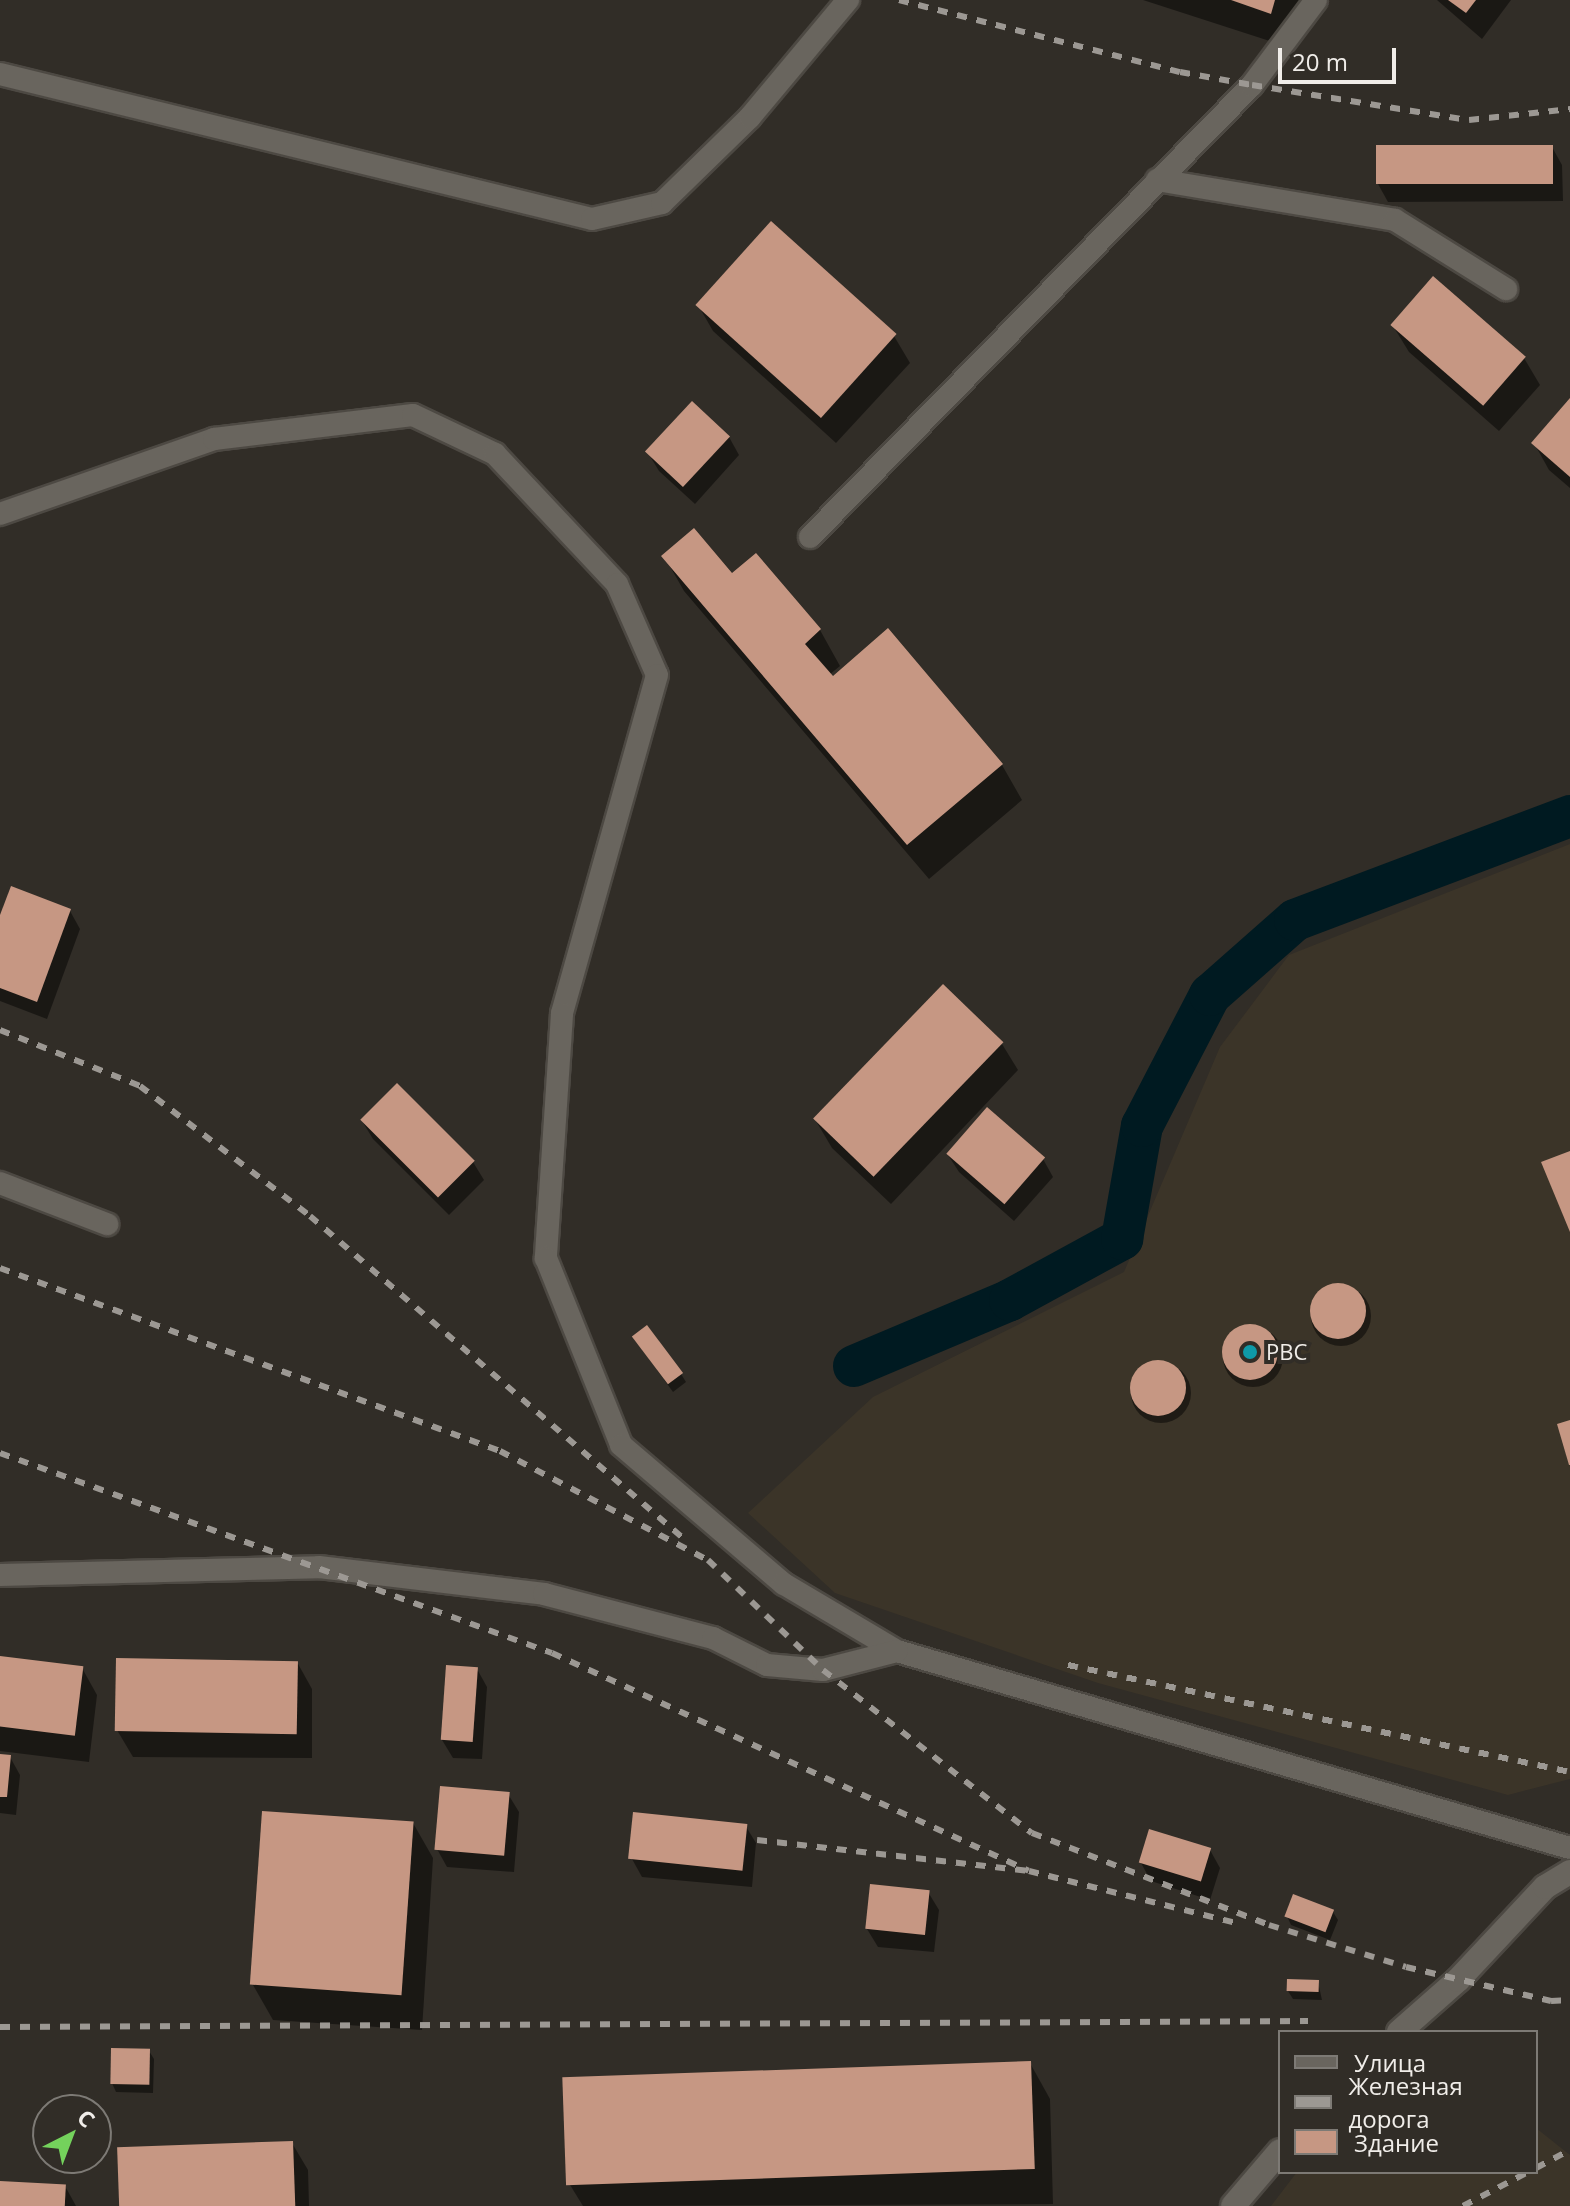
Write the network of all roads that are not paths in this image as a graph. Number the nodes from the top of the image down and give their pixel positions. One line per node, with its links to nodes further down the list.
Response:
1 (848, 0): 3 (lane)
2 (1316, 0): 4 (lane)
3 (0, 74)
4 (1157, 180): 5 (lane); 7 (lane)
5 (1506, 289)
6 (0, 514): 11 (lane)
7 (810, 537)
8 (0, 1183): 9 (lane)
9 (107, 1224)
10 (0, 1575): 11 (lane)
11 (897, 1651): 12 (lane)
12 (1570, 1848)
13 (1570, 1872): 14 (street)
14 (1401, 2030)
15 (1278, 2153): 16 (street)
16 (1233, 2206)

